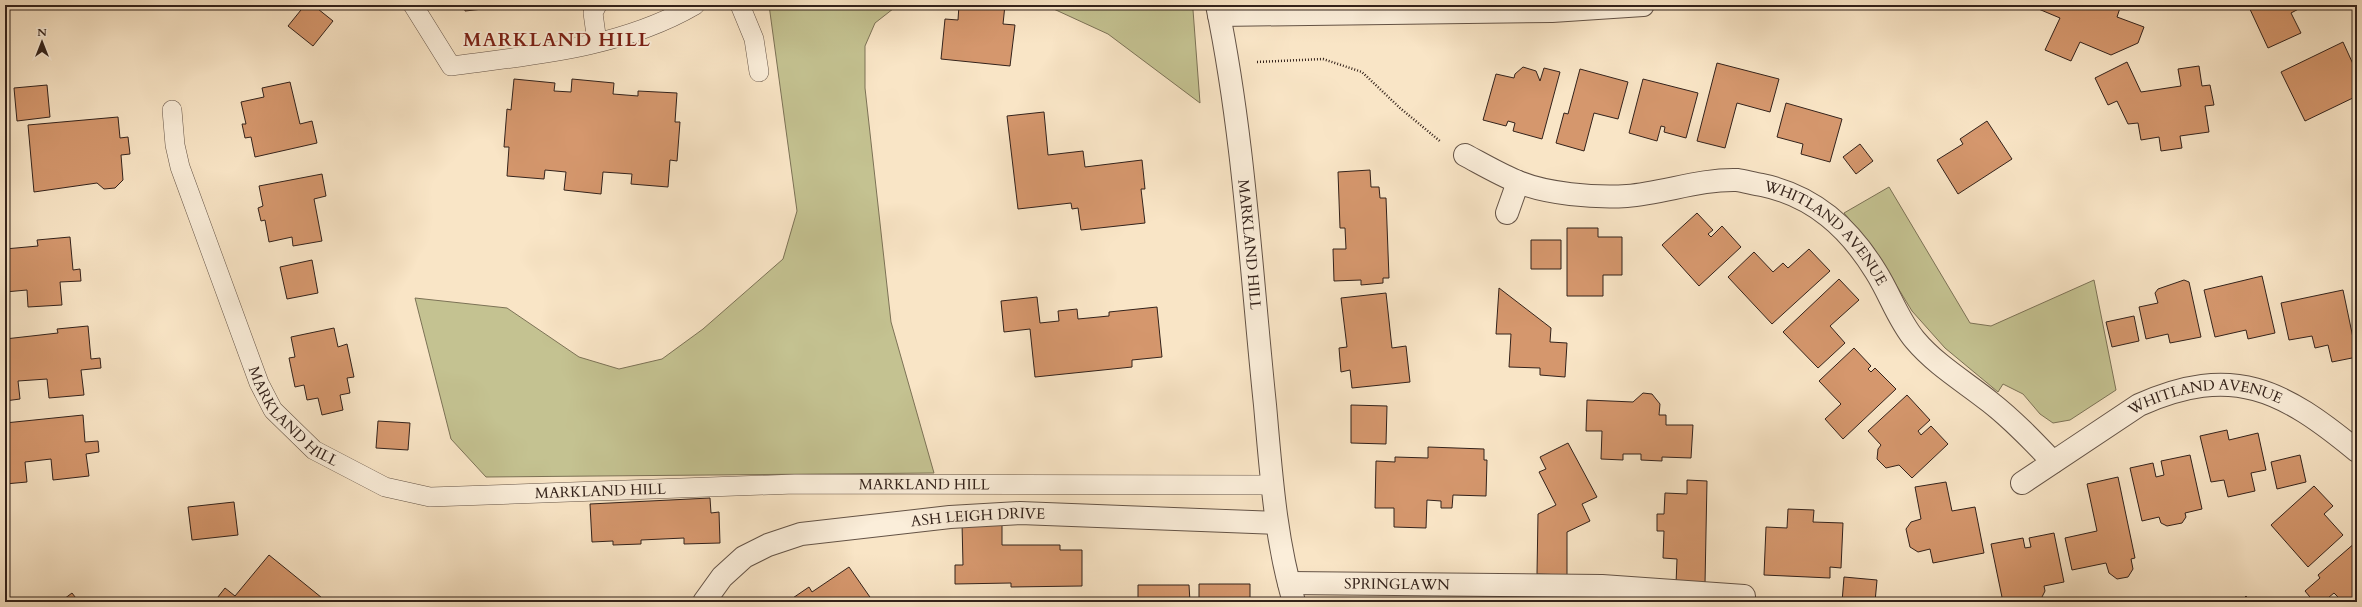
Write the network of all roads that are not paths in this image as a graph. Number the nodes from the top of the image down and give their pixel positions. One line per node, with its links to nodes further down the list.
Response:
1 (413, 5): 7 (lane)
2 (597, 5): 7 (lane)
3 (740, 5): 8 (lane)
4 (1643, 5): 6 (street)
5 (690, 6): 7 (lane)
6 (1218, 10): 16 (street, MARKLAND HILL)
7 (597, 42)
8 (759, 72)
9 (172, 110): 16 (lane, MARKLAND HILL)
10 (1465, 156): 11 (street, WHITLAND AVENUE)
11 (1518, 182): 12 (street); 14 (street, WHITLAND AVENUE)
12 (1507, 213)
13 (2357, 451): 14 (street, WHITLAND AVENUE)
14 (2053, 462): 15 (street, WHITLAND AVENUE)
15 (2022, 483)
16 (1273, 485): 17 (street, MARKLAND HILL)
17 (1276, 523): 18 (street, MARKLAND HILL); 20 (street, ASH LEIGH DRIVE)
18 (1291, 593): 19 (street, SPRINGLAWN)
19 (1744, 596)
20 (704, 602)

